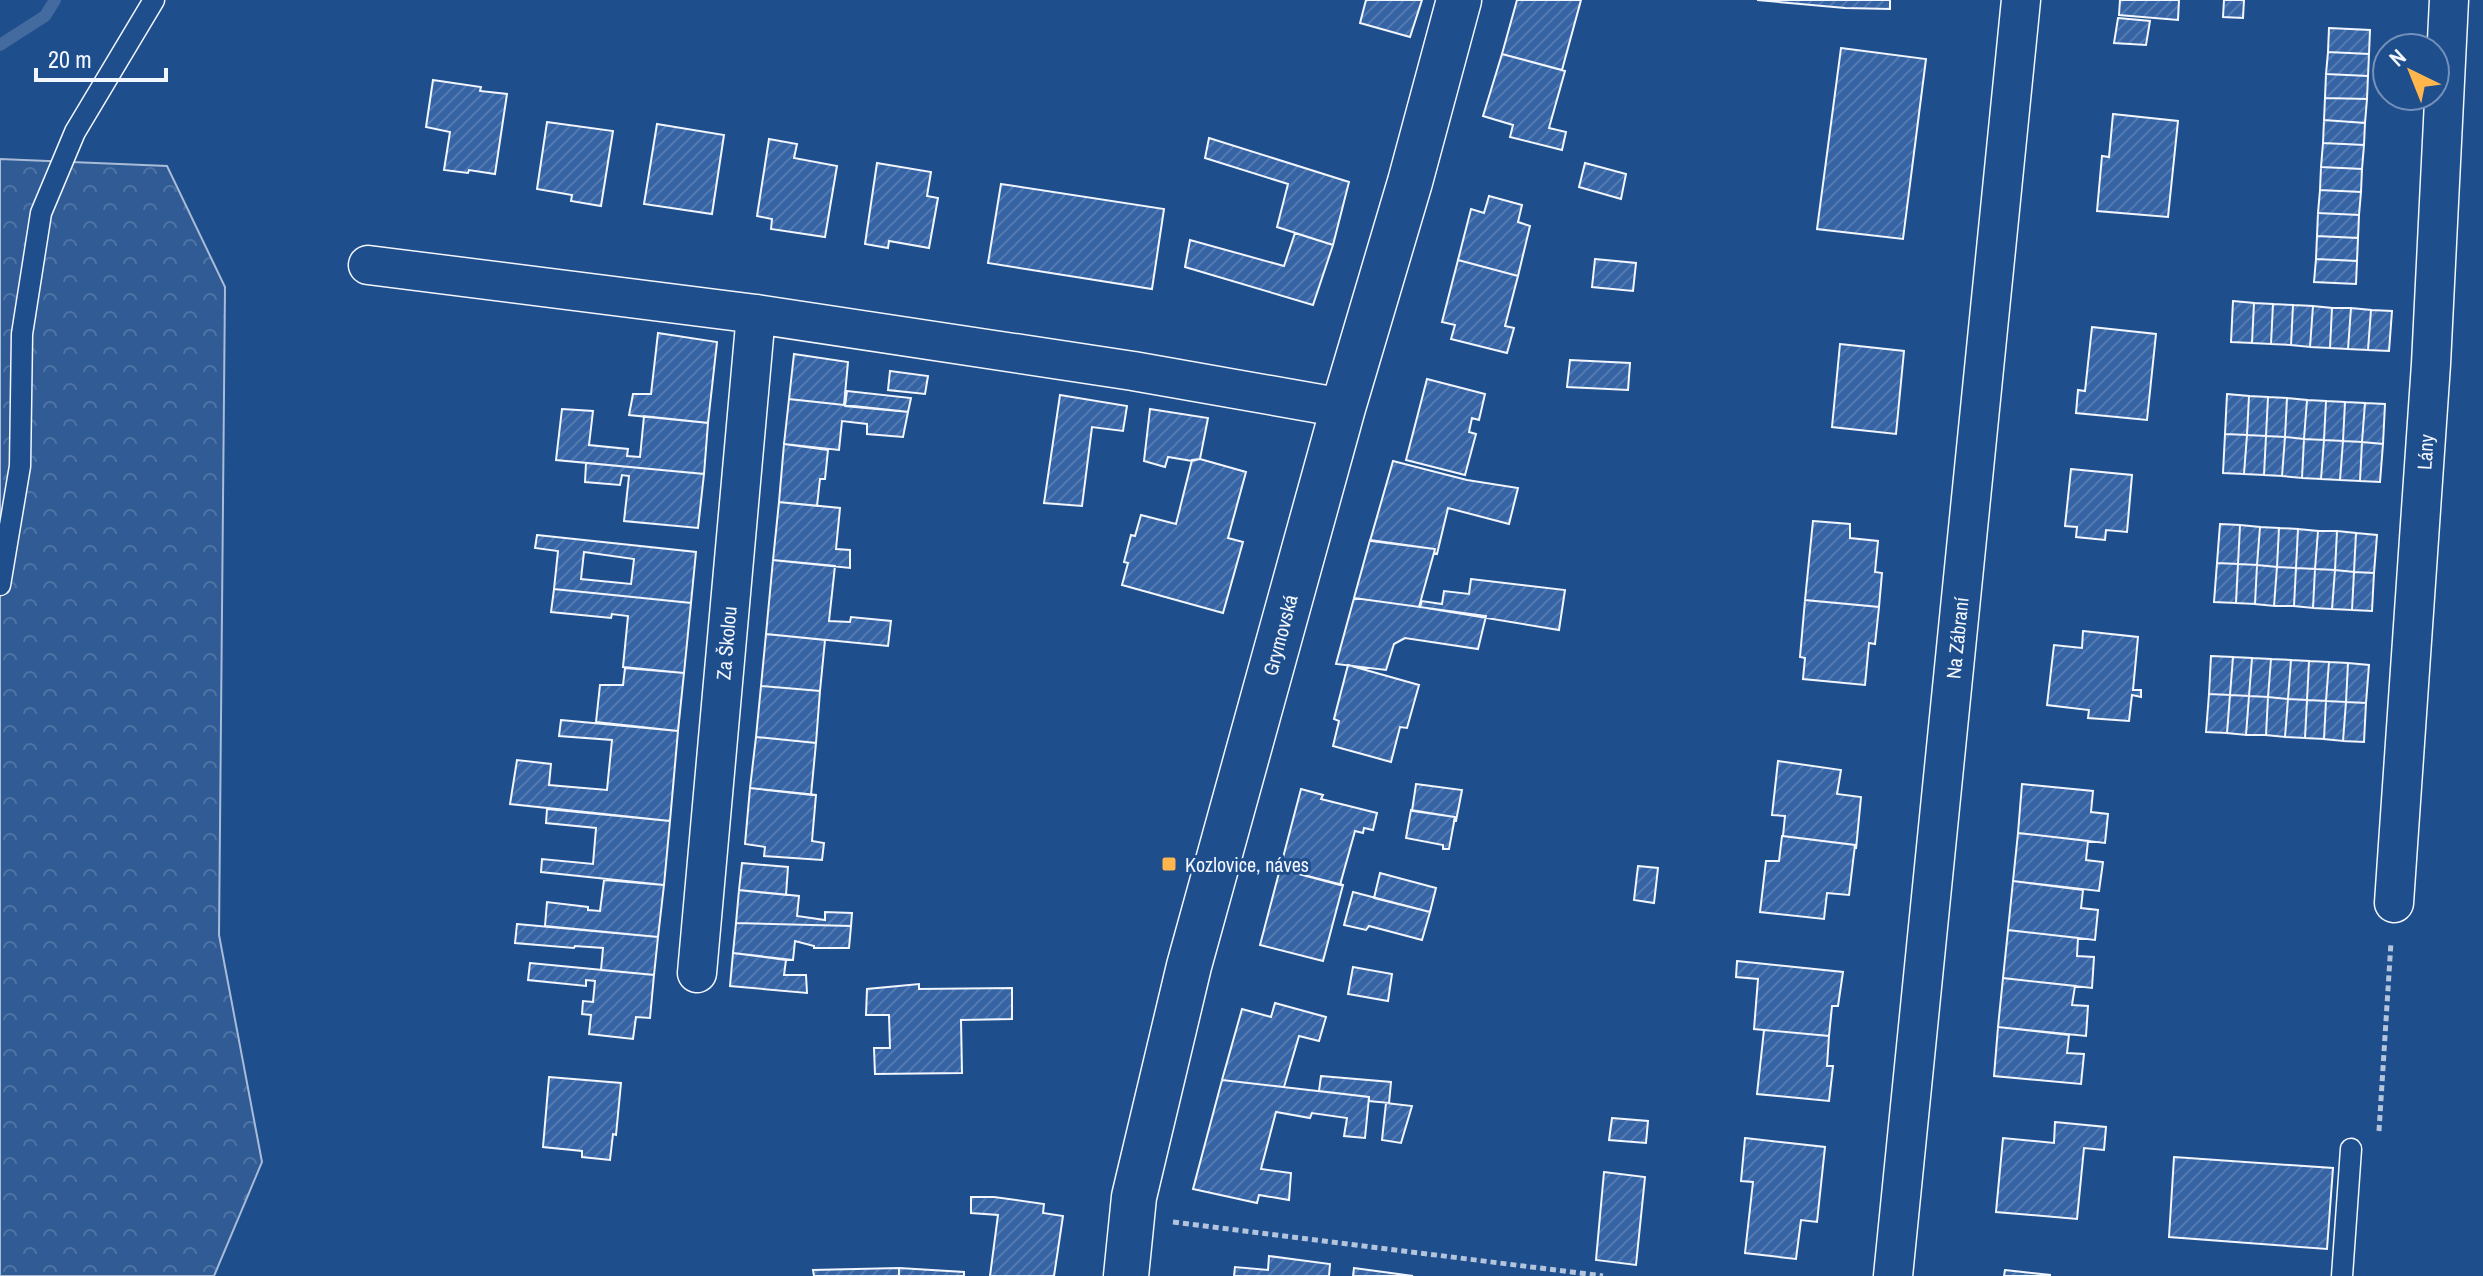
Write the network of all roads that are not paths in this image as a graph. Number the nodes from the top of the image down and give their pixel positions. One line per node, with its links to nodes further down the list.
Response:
1 (154, 0): 8 (lane)
2 (1459, 0): 7 (main road, Grymovská)
3 (2021, 0): 13 (street, Na Zábraní)
4 (2449, 0): 9 (street, Lány)
5 (368, 265): 6 (street)
6 (756, 314): 7 (street); 10 (street, Za Školou)
7 (1343, 408): 12 (main road, Grymovská)
8 (0, 585)
9 (2394, 903)
10 (697, 973)
11 (2351, 1149): 14 (lane)
12 (1126, 1276)
13 (1893, 1276)
14 (2342, 1276)

